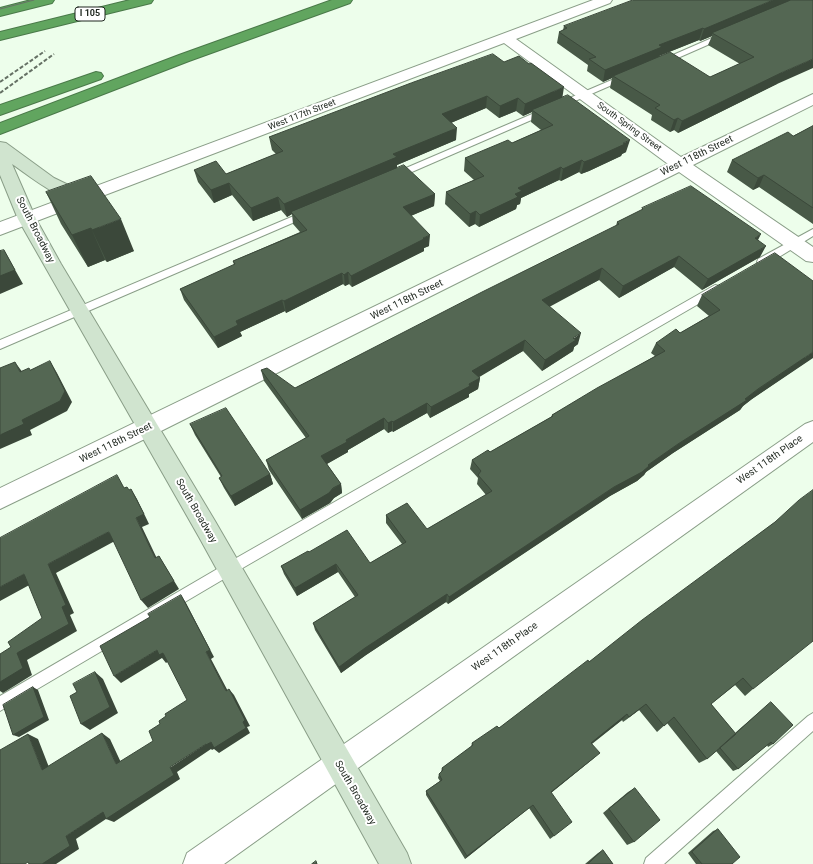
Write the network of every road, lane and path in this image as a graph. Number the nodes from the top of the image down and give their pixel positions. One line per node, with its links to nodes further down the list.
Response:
1 (47, 0): 6 (highway)
2 (146, 0): 8 (highway, I 105)
3 (315, 0): 10 (highway)
4 (345, 0): 17 (highway)
5 (605, 0): 9 (street, West 117th Street)
6 (0, 12)
7 (735, 31): 11 (lane)
8 (0, 36)
9 (506, 38): 14 (street, South Spring Street); 22 (street, West 117th Street)
10 (143, 59)
11 (650, 68)
12 (107, 72): 16 (highway)
13 (635, 74): 14 (lane)
14 (585, 95): 20 (street, South Spring Street); 21 (lane)
15 (813, 99): 20 (street, West 118th Street)
16 (0, 110)
17 (0, 129)
18 (0, 147): 22 (main road)
19 (0, 155): 24 (main road, South Broadway)
20 (681, 164): 27 (street, South Spring Street); 33 (street, West 118th Street)
21 (387, 180)
22 (81, 198): 24 (street, West 117th Street)
23 (314, 211): 31 (lane)
24 (27, 219): 25 (street, West 117th Street); 31 (main road, South Broadway)
25 (0, 229)
26 (813, 232): 27 (lane)
27 (794, 243): 28 (street, South Spring Street); 29 (lane)
28 (813, 256)
29 (753, 267)
30 (725, 283): 36 (lane)
31 (79, 310): 32 (lane); 33 (main road, South Broadway)
32 (0, 345)
33 (148, 428): 35 (street, West 118th Street); 36 (main road, South Broadway)
34 (813, 430): 39 (street, West 118th Place)
35 (0, 499)
36 (229, 569): 37 (lane); 39 (main road, South Broadway)
37 (0, 704)
38 (813, 721): 42 (lane)
39 (339, 764): 40 (street, West 118th Place); 41 (main road, South Broadway)
40 (198, 864)
41 (396, 864)
42 (652, 864)

